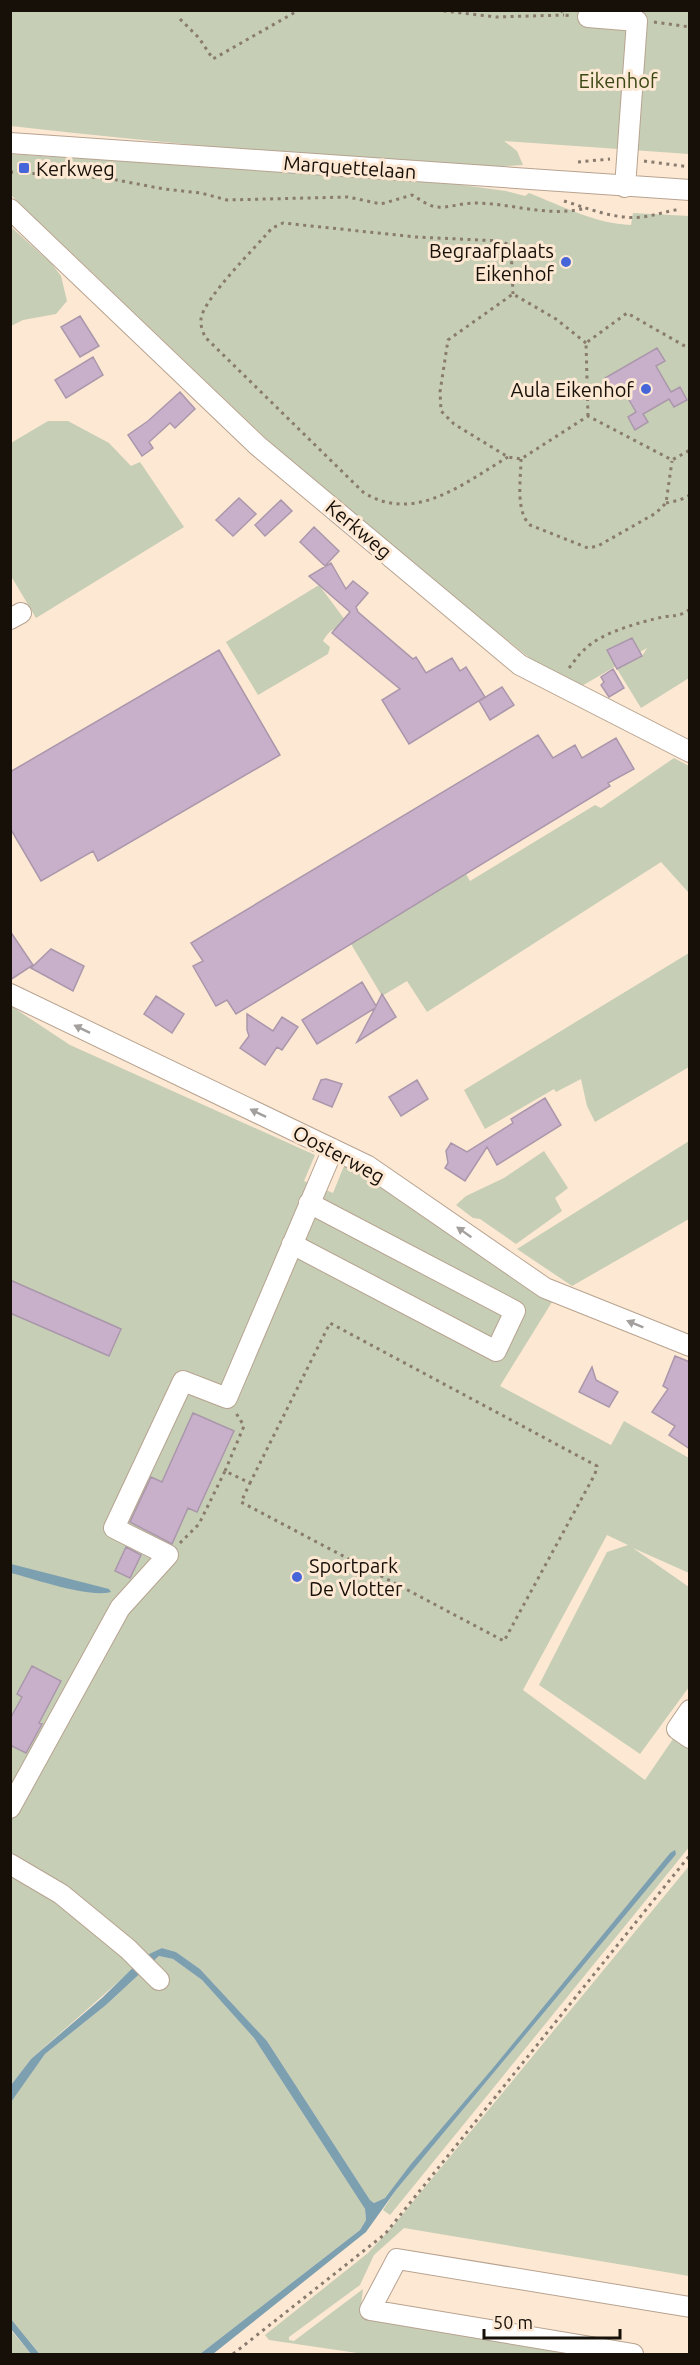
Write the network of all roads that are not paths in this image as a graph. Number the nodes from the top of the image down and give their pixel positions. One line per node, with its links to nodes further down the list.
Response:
1 (588, 17): 3 (street)
2 (10, 143): 3 (street, Marquettelaan)
3 (625, 187): 4 (street, Marquettelaan)
4 (690, 190)
5 (10, 209): 6 (street, Kerkweg)
6 (690, 752)
7 (10, 994): 8 (street, Oosterweg, one-way to 7)
8 (333, 1149): 9 (street); 11 (street, Oosterweg, one-way to 8)
9 (309, 1203): 10 (street); 10 (street)
10 (292, 1244): 14 (street)
11 (690, 1346)
12 (690, 1710): 13 (street)
13 (690, 1738)
14 (10, 1808)
15 (10, 1864): 16 (street)
16 (149, 1970)
17 (690, 2307): 18 (street)
18 (633, 2355)

